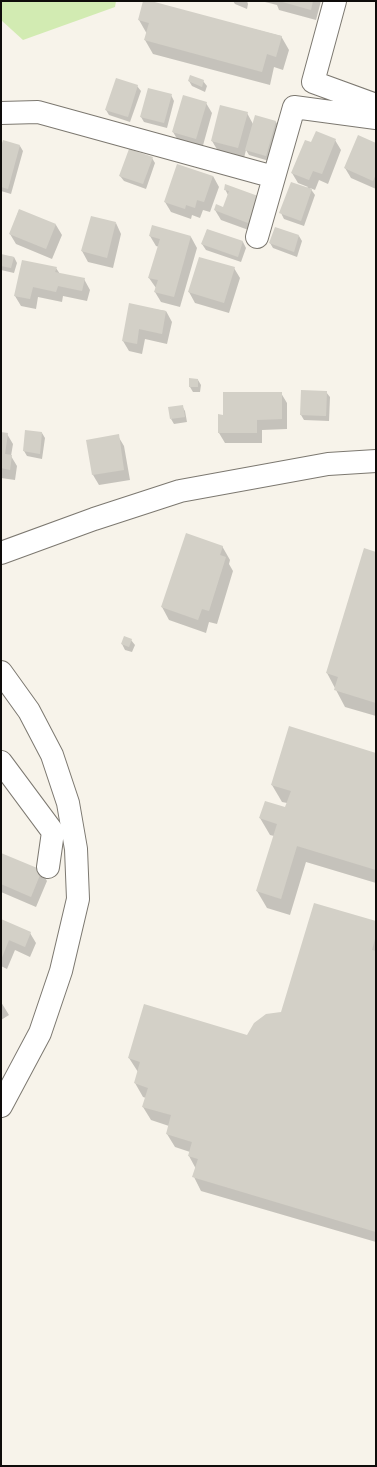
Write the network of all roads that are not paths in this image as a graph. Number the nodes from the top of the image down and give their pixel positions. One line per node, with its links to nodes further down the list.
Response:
1 (335, 1): 2 (street)
2 (376, 105)
3 (1, 113): 5 (street)
4 (376, 118): 5 (street)
5 (274, 177): 6 (street)
6 (257, 237)
7 (376, 461): 8 (street)
8 (1, 553)
9 (1, 672): 12 (street)
10 (1, 762): 11 (street)
11 (48, 867)
12 (1, 1106)

